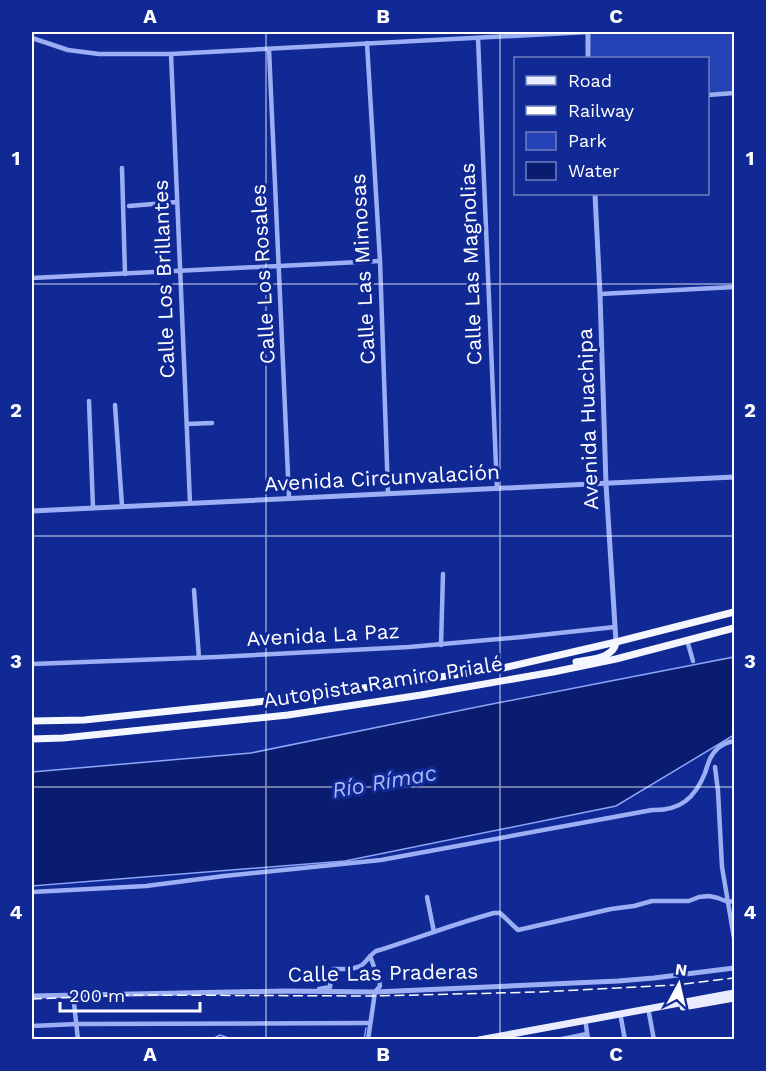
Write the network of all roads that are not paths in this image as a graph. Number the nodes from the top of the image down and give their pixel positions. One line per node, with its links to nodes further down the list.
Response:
1 (588, 32): 3 (street); 7 (street)
2 (32, 38): 6 (street)
3 (478, 38): 4 (street); 27 (street, Calle Las Magnolias)
4 (367, 43): 5 (street); 14 (street, Calle Las Mimosas)
5 (269, 49): 6 (street); 15 (street, Calle Los Rosales)
6 (171, 54): 12 (street, Calle Los Brillantes)
7 (588, 57)
8 (735, 93): 9 (street)
9 (709, 95)
10 (122, 168): 17 (street)
11 (596, 195): 20 (street, Avenida Huachipa)
12 (177, 202): 13 (street); 16 (street, Calle Los Brillantes)
13 (129, 206)
14 (380, 261): 15 (street); 28 (street, Calle Las Mimosas)
15 (279, 266): 16 (street); 29 (street, Calle Los Rosales)
16 (179, 271): 17 (street); 24 (street, Calle Los Brillantes)
17 (125, 274): 18 (street)
18 (32, 278)
19 (735, 287): 20 (street)
20 (600, 294): 26 (street, Avenida Huachipa)
21 (89, 401): 32 (street)
22 (115, 405): 31 (street)
23 (212, 423): 24 (street)
24 (186, 424): 30 (street, Calle Los Brillantes)
25 (735, 477): 26 (street, Avenida Circunvalación)
26 (606, 484): 27 (street, Avenida Circunvalación); 37 (street, Avenida Huachipa)
27 (497, 489): 28 (street, Avenida Circunvalación)
28 (388, 494): 29 (street, Avenida Circunvalación)
29 (290, 498): 30 (street, Avenida Circunvalación)
30 (190, 503): 31 (street, Avenida Circunvalación)
31 (122, 506): 32 (street, Avenida Circunvalación)
32 (93, 508): 33 (street, Avenida Circunvalación)
33 (32, 511)
34 (443, 574): 41 (street)
35 (194, 590): 42 (street)
36 (735, 612): 40 (highway, Autopista Ramiro Prialé)
37 (615, 627): 40 (street, Avenida Huachipa); 41 (street, Avenida La Paz)
38 (735, 627): 39 (highway, Autopista Ramiro Prialé)
39 (687, 640): 43 (street); 45 (highway, Autopista Ramiro Prialé)
40 (616, 642): 45 (highway); 46 (highway, Autopista Ramiro Prialé)
41 (441, 645): 42 (street, Avenida La Paz)
42 (199, 658): 44 (street, Avenida La Paz)
43 (693, 661)
44 (32, 664)
45 (553, 672): 47 (highway, Autopista Ramiro Prialé)
46 (32, 721)
47 (32, 739)
48 (735, 741): 50 (street)
49 (715, 767): 53 (street)
50 (32, 892)
51 (427, 897): 54 (street)
52 (735, 901): 53 (street)
53 (728, 902): 54 (street); 55 (street)
54 (434, 932): 56 (street)
55 (735, 938)
56 (370, 956): 58 (street); 59 (street)
57 (735, 968): 59 (street, Calle Las Praderas)
58 (286, 991): 59 (street, Calle Las Praderas); 61 (street, Calle Las Praderas)
59 (375, 992): 66 (street)
60 (735, 993): 73 (main road)
61 (32, 996)
62 (735, 998): 64 (main road)
63 (74, 1003): 67 (street)
64 (650, 1013): 65 (main road); 77 (street)
65 (621, 1018): 68 (main road); 76 (street)
66 (370, 1023): 67 (street); 72 (street)
67 (77, 1024): 69 (street); 71 (street)
68 (586, 1025): 70 (street); 74 (main road)
69 (32, 1026)
70 (588, 1036): 75 (street)
71 (78, 1040)
72 (368, 1040)
73 (479, 1040)
74 (503, 1040)
75 (557, 1040)
76 (625, 1040)
77 (654, 1040)

